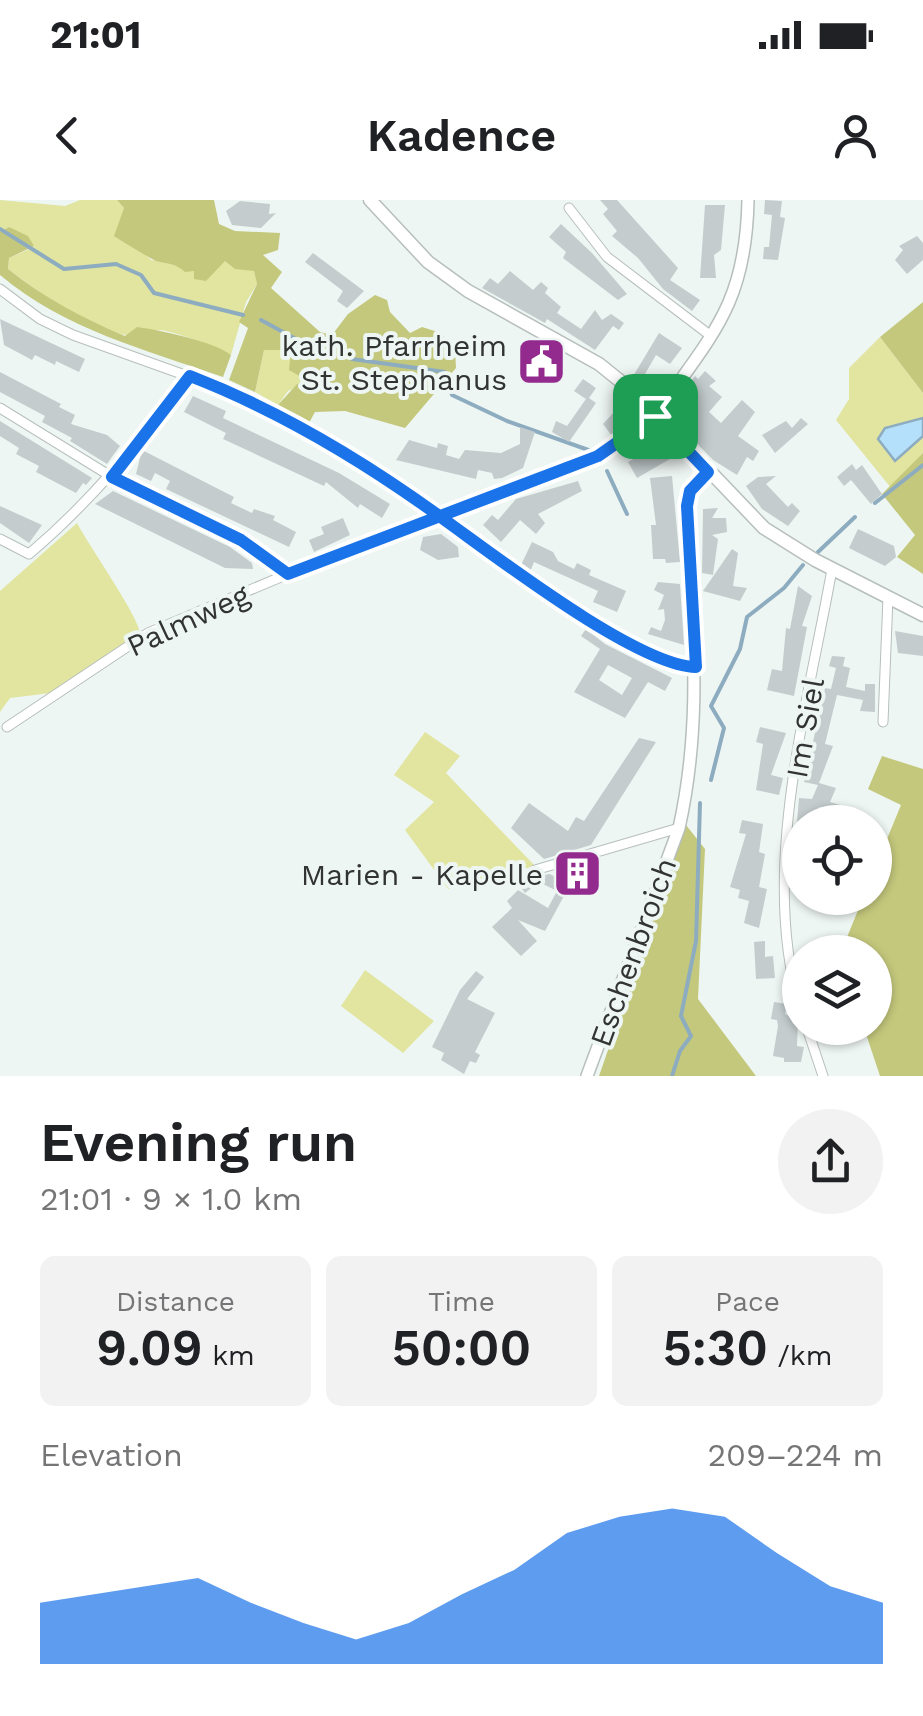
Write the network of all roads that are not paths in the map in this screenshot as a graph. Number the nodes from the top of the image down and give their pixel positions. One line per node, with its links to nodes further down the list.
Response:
1 (370, 200): 8 (main road)
2 (748, 200): 5 (street)
3 (569, 208): 5 (street)
4 (0, 288): 6 (street)
5 (710, 336): 8 (street)
6 (190, 376): 10 (street); 11 (street)
7 (0, 408): 10 (street)
8 (655, 416): 9 (main road); 11 (street, Palmweg)
9 (708, 472): 13 (main road); 17 (street, Eschenbroich)
10 (112, 477): 12 (street); 14 (street)
11 (441, 517): 14 (street, Palmweg); 17 (street)
12 (0, 539)
13 (832, 569): 15 (main road); 22 (street, Im Siel)
14 (288, 574): 19 (street, Palmweg)
15 (888, 598): 16 (main road); 18 (street)
16 (923, 614)
17 (696, 667): 20 (street, Eschenbroich)
18 (882, 722)
19 (8, 727)
20 (679, 828): 21 (street, Eschenbroich); 24 (street, Eschenbroich)
21 (535, 870)
22 (785, 935)
23 (813, 1045): 25 (street)
24 (587, 1076)
25 (824, 1076)

